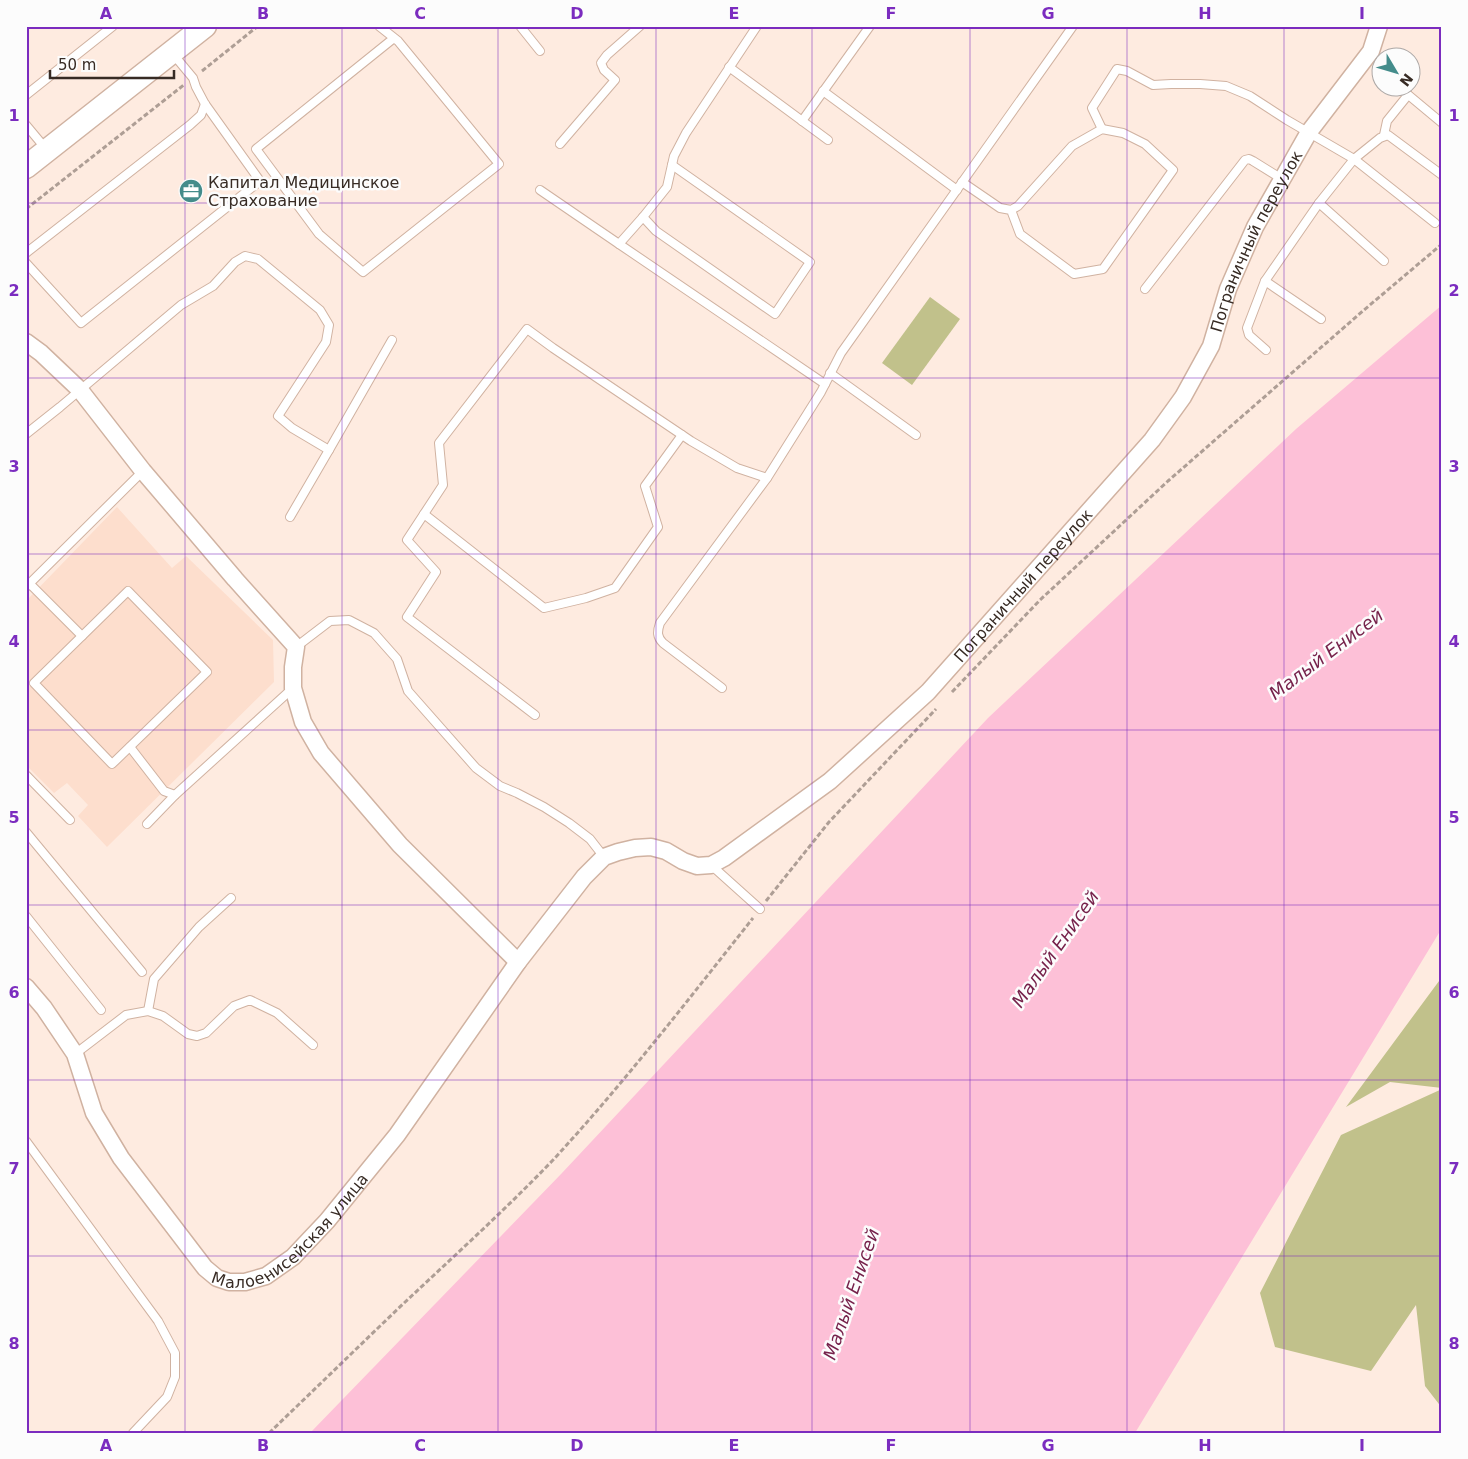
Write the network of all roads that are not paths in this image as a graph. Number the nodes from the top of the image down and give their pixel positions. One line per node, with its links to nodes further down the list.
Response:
1 (113, 26): 15 (lane)
2 (205, 26): 12 (main road)
3 (379, 26): 10 (lane)
4 (520, 26): 11 (lane)
5 (640, 26): 26 (lane)
6 (757, 26): 13 (lane)
7 (870, 26): 14 (lane)
8 (1073, 26): 33 (lane)
9 (1379, 26): 23 (street, Пограничный переулок)
10 (394, 38): 10 (lane)
11 (540, 51)
12 (172, 52): 18 (lane); 27 (main road)
13 (729, 67): 19 (lane); 29 (lane)
14 (823, 92): 19 (lane); 35 (lane)
15 (26, 95)
16 (1405, 98): 24 (lane)
17 (1413, 98): 20 (lane)
18 (205, 104): 41 (lane); 43 (lane)
19 (802, 121): 25 (lane)
20 (1442, 123)
21 (26, 125): 27 (lane)
22 (1102, 129): 23 (lane); 37 (lane); 37 (lane)
23 (1309, 132): 28 (lane); 32 (street, Пограничный переулок)
24 (1384, 136): 28 (lane); 31 (lane)
25 (828, 140)
26 (560, 144)
27 (47, 151): 30 (main road)
28 (1354, 159): 36 (lane); 39 (lane)
29 (672, 164): 38 (lane); 38 (lane)
30 (26, 167)
31 (1442, 175)
32 (1282, 179): 45 (lane); 74 (street, Пограничный переулок)
33 (962, 182): 35 (lane); 37 (lane)
34 (540, 190): 40 (lane)
35 (957, 190): 50 (lane)
36 (1319, 203): 42 (lane); 44 (lane)
37 (1011, 210)
38 (643, 217): 40 (lane)
39 (1435, 223)
40 (619, 244): 51 (lane)
41 (26, 253)
42 (1384, 261)
43 (26, 263)
44 (1265, 281): 46 (lane); 49 (lane)
45 (1145, 289)
46 (1321, 319)
47 (392, 340): 56 (lane)
48 (26, 342): 52 (street)
49 (1266, 350)
50 (830, 373): 51 (lane); 55 (lane)
51 (824, 384): 58 (lane)
52 (80, 390): 53 (lane); 56 (lane); 57 (street)
53 (26, 434)
54 (682, 435): 58 (lane); 59 (lane); 59 (lane)
55 (916, 435)
56 (329, 450): 60 (lane)
57 (143, 471): 61 (lane); 63 (street)
58 (767, 478): 65 (lane)
59 (424, 514): 66 (lane)
60 (290, 517)
61 (28, 585): 62 (lane)
62 (82, 636): 67 (lane); 67 (lane)
63 (296, 647): 64 (street); 73 (lane)
64 (293, 688): 69 (lane); 78 (street)
65 (722, 688)
66 (535, 715)
67 (130, 747): 69 (lane)
68 (26, 775): 70 (lane)
69 (175, 795): 71 (lane)
70 (70, 820)
71 (147, 824)
72 (26, 832): 79 (lane)
73 (604, 857): 74 (street); 78 (street)
74 (711, 864): 76 (lane)
75 (231, 898): 82 (lane)
76 (760, 909)
77 (26, 916): 81 (lane)
78 (518, 962): 84 (street, Малоенисейская улица)
79 (142, 972)
80 (26, 987): 84 (street, Малоенисейская улица)
81 (101, 1010)
82 (148, 1011): 83 (lane); 84 (lane)
83 (313, 1045)
84 (75, 1054)
85 (26, 1141): 86 (lane)
86 (133, 1433)

